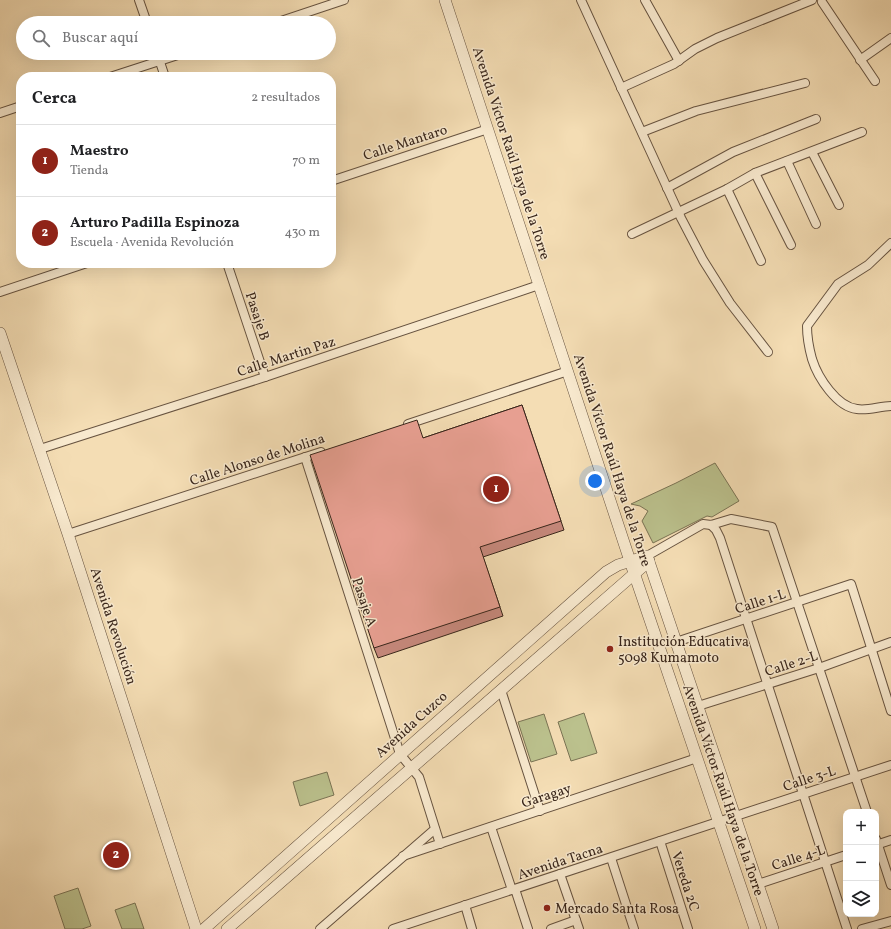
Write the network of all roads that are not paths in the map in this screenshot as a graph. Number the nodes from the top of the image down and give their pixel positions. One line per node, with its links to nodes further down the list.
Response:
1 (139, 0): 8 (street)
2 (344, 0): 9 (street)
3 (445, 0): 23 (street, Avenida Víctor Raúl Haya de la Torre)
4 (581, 0): 19 (street)
5 (812, 0): 14 (street)
6 (649, 1): 14 (street)
7 (823, 1): 13 (street)
8 (145, 16)
9 (296, 16)
10 (891, 38): 13 (street)
11 (152, 60): 15 (street)
12 (160, 60): 16 (street)
13 (860, 60): 17 (street)
14 (679, 61): 19 (street)
15 (122, 72)
16 (164, 72)
17 (875, 81)
18 (805, 83): 24 (street)
19 (621, 88): 24 (street)
20 (16, 108): 21 (street)
21 (0, 113)
22 (816, 119): 30 (street)
23 (488, 129): 29 (street, Calle Mantaro); 41 (street, Avenida Víctor Raúl Haya de la Torre)
24 (642, 132): 30 (street)
25 (862, 132): 26 (street)
26 (812, 152): 27 (street); 32 (street)
27 (787, 161): 28 (street); 34 (street)
28 (755, 173): 31 (street); 37 (street)
29 (336, 179)
30 (667, 188): 33 (street)
31 (727, 189): 33 (street); 38 (street)
32 (839, 205)
33 (678, 212): 35 (street); 44 (street)
34 (816, 224)
35 (632, 234)
36 (891, 242): 47 (street)
37 (791, 245)
38 (761, 260)
39 (72, 268): 42 (street)
40 (229, 268): 46 (street, Pasaje B)
41 (539, 285): 45 (street, Avenida Víctor Raúl Haya de la Torre); 46 (street, Calle Martin Paz)
42 (0, 292)
43 (0, 332): 49 (street, Avenida Revolución)
44 (768, 352)
45 (568, 371): 48 (street); 55 (street, Avenida Víctor Raúl Haya de la Torre)
46 (264, 377): 49 (street, Calle Martin Paz)
47 (891, 406)
48 (402, 426)
49 (40, 449): 53 (street, Avenida Revolución)
50 (327, 450): 51 (street, Calle Alonso de Molina)
51 (305, 457): 53 (street, Calle Alonso de Molina); 67 (street, Pasaje A)
52 (711, 526): 54 (street); 57 (street); 58 (street)
53 (68, 534): 96 (street, Avenida Revolución)
54 (648, 559): 55 (street, Avenida Cuzco); 56 (street); 59 (street, Avenida Víctor Raúl Haya de la Torre)
55 (630, 561): 56 (street, Avenida Víctor Raúl Haya de la Torre); 67 (street, Avenida Cuzco)
56 (635, 573): 64 (street); 68 (street, Avenida Víctor Raúl Haya de la Torre)
57 (797, 602): 58 (street, Calle 1-L); 61 (street, Calle 1-L); 62 (street)
58 (747, 619): 59 (street, Calle 1-L); 63 (street)
59 (676, 642): 65 (street, Avenida Víctor Raúl Haya de la Torre)
60 (891, 642): 61 (street, Calle 2-L)
61 (871, 650): 62 (street, Calle 2-L); 66 (street)
62 (819, 668): 63 (street, Calle 2-L); 71 (street)
63 (767, 684): 65 (street, Calle 2-L); 72 (street)
64 (500, 690): 70 (street); 74 (street)
65 (698, 706): 75 (street, Avenida Víctor Raúl Haya de la Torre)
66 (891, 711)
67 (400, 754): 70 (street); 97 (street, Avenida Cuzco)
68 (697, 758): 74 (street, Garagay); 76 (street, Avenida Víctor Raúl Haya de la Torre)
69 (891, 765): 71 (street, Calle 3-L)
70 (412, 768): 78 (street); 98 (street)
71 (855, 777): 72 (street, Calle 3-L); 73 (street)
72 (804, 794): 75 (street, Calle 3-L); 87 (street)
73 (866, 809)
74 (540, 811): 77 (street, Garagay)
75 (735, 816): 76 (street, Avenida Tacna); 89 (street, Avenida Víctor Raúl Haya de la Torre)
76 (719, 822): 80 (street, Avenida Tacna); 107 (street, Avenida Víctor Raúl Haya de la Torre)
77 (491, 827): 82 (street, Garagay); 91 (street)
78 (435, 829): 82 (street); 84 (street)
79 (891, 840): 81 (street)
80 (660, 841): 86 (street, Avenida Tacna); 106 (street, Vereda 2C)
81 (879, 843)
82 (440, 844): 84 (street, Garagay)
83 (878, 845): 90 (street)
84 (403, 856): 99 (street)
85 (843, 856): 87 (street, Calle 4-L)
86 (611, 858): 88 (street, Avenida Tacna); 105 (street)
87 (826, 862): 89 (street, Calle 4-L); 109 (street)
88 (560, 874): 91 (street, Avenida Tacna); 93 (street)
89 (758, 884): 108 (street, Avenida Víctor Raúl Haya de la Torre)
90 (891, 884)
91 (513, 889): 92 (street, Avenida Tacna); 102 (street)
92 (465, 905): 95 (street, Avenida Tacna); 101 (street)
93 (576, 920): 103 (street); 104 (street)
94 (891, 921): 110 (street)
95 (417, 925): 100 (street, Avenida Tacna)
96 (196, 929)
97 (204, 929)
98 (227, 929)
99 (320, 929)
100 (393, 929)
101 (472, 929)
102 (528, 929)
103 (551, 929)
104 (579, 929)
105 (634, 929)
106 (688, 929)
107 (755, 929)
108 (773, 929)
109 (847, 929)
110 (862, 929)

